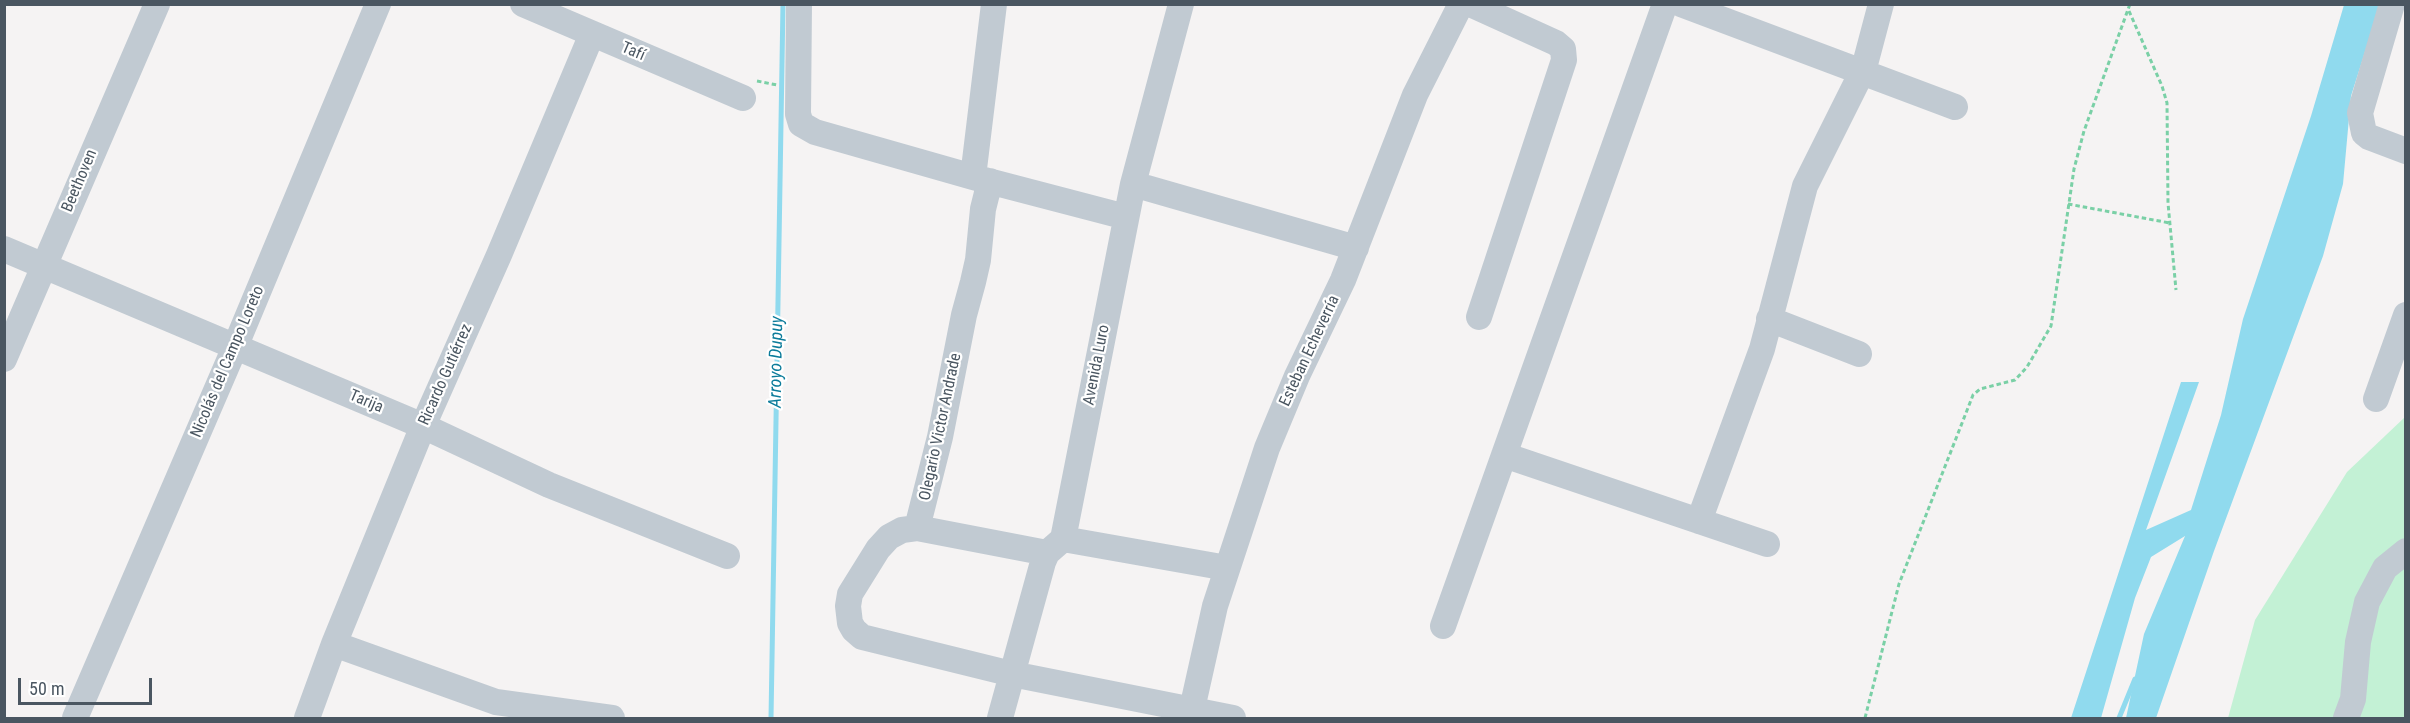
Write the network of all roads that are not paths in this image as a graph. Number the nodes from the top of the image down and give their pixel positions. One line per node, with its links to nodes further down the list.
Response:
1 (157, 4): 23 (street, Beethoven)
2 (378, 4): 27 (street, Nicolás del Campo Loreto)
3 (523, 4): 13 (street, Tafí)
4 (799, 4): 18 (street)
5 (994, 4): 18 (street, Olegario Victor Andrade)
6 (1181, 4): 19 (street, Avenida Luro)
7 (1461, 4): 21 (street, Esteban Echeverría)
8 (1470, 4): 24 (street)
9 (1665, 4): 32 (street)
10 (1681, 4): 14 (street)
11 (1881, 4): 14 (street)
12 (2392, 4): 17 (street)
13 (592, 34): 15 (street, Tafí); 31 (street, Ricardo Gutiérrez)
14 (1862, 72): 16 (street); 25 (street)
15 (743, 98)
16 (1955, 107)
17 (2406, 151)
18 (981, 179): 20 (street); 34 (street, Olegario Victor Andrade)
19 (1133, 184): 20 (street, Avenida Luro); 21 (street)
20 (1126, 217): 36 (street, Avenida Luro)
21 (1356, 248): 39 (street, Esteban Echeverría)
22 (4, 249): 23 (street, Tarija)
23 (44, 265): 27 (street, Tarija); 29 (street, Beethoven)
24 (1479, 318)
25 (1769, 319): 28 (street); 33 (street)
26 (2403, 330): 30 (street)
27 (235, 346): 31 (street, Tarija); 45 (street, Nicolás del Campo Loreto)
28 (1859, 354)
29 (4, 358)
30 (2376, 399)
31 (423, 426): 38 (street, Tarija); 41 (street, Ricardo Gutiérrez)
32 (1504, 455): 33 (street); 40 (street)
33 (1700, 522): 35 (street)
34 (917, 528): 36 (street); 42 (street)
35 (1767, 544)
36 (1055, 546): 39 (street); 42 (street, Avenida Luro)
37 (2406, 551): 50 (street)
38 (727, 556)
39 (1227, 568): 43 (street, Esteban Echeverría)
40 (1443, 626)
41 (334, 644): 44 (street); 46 (street, Ricardo Gutiérrez)
42 (1012, 674): 43 (street); 48 (street, Avenida Luro)
43 (1192, 709): 49 (street)
44 (494, 710): 47 (street)
45 (75, 718)
46 (307, 718)
47 (612, 718)
48 (1000, 718)
49 (1233, 718)
50 (2346, 718)

